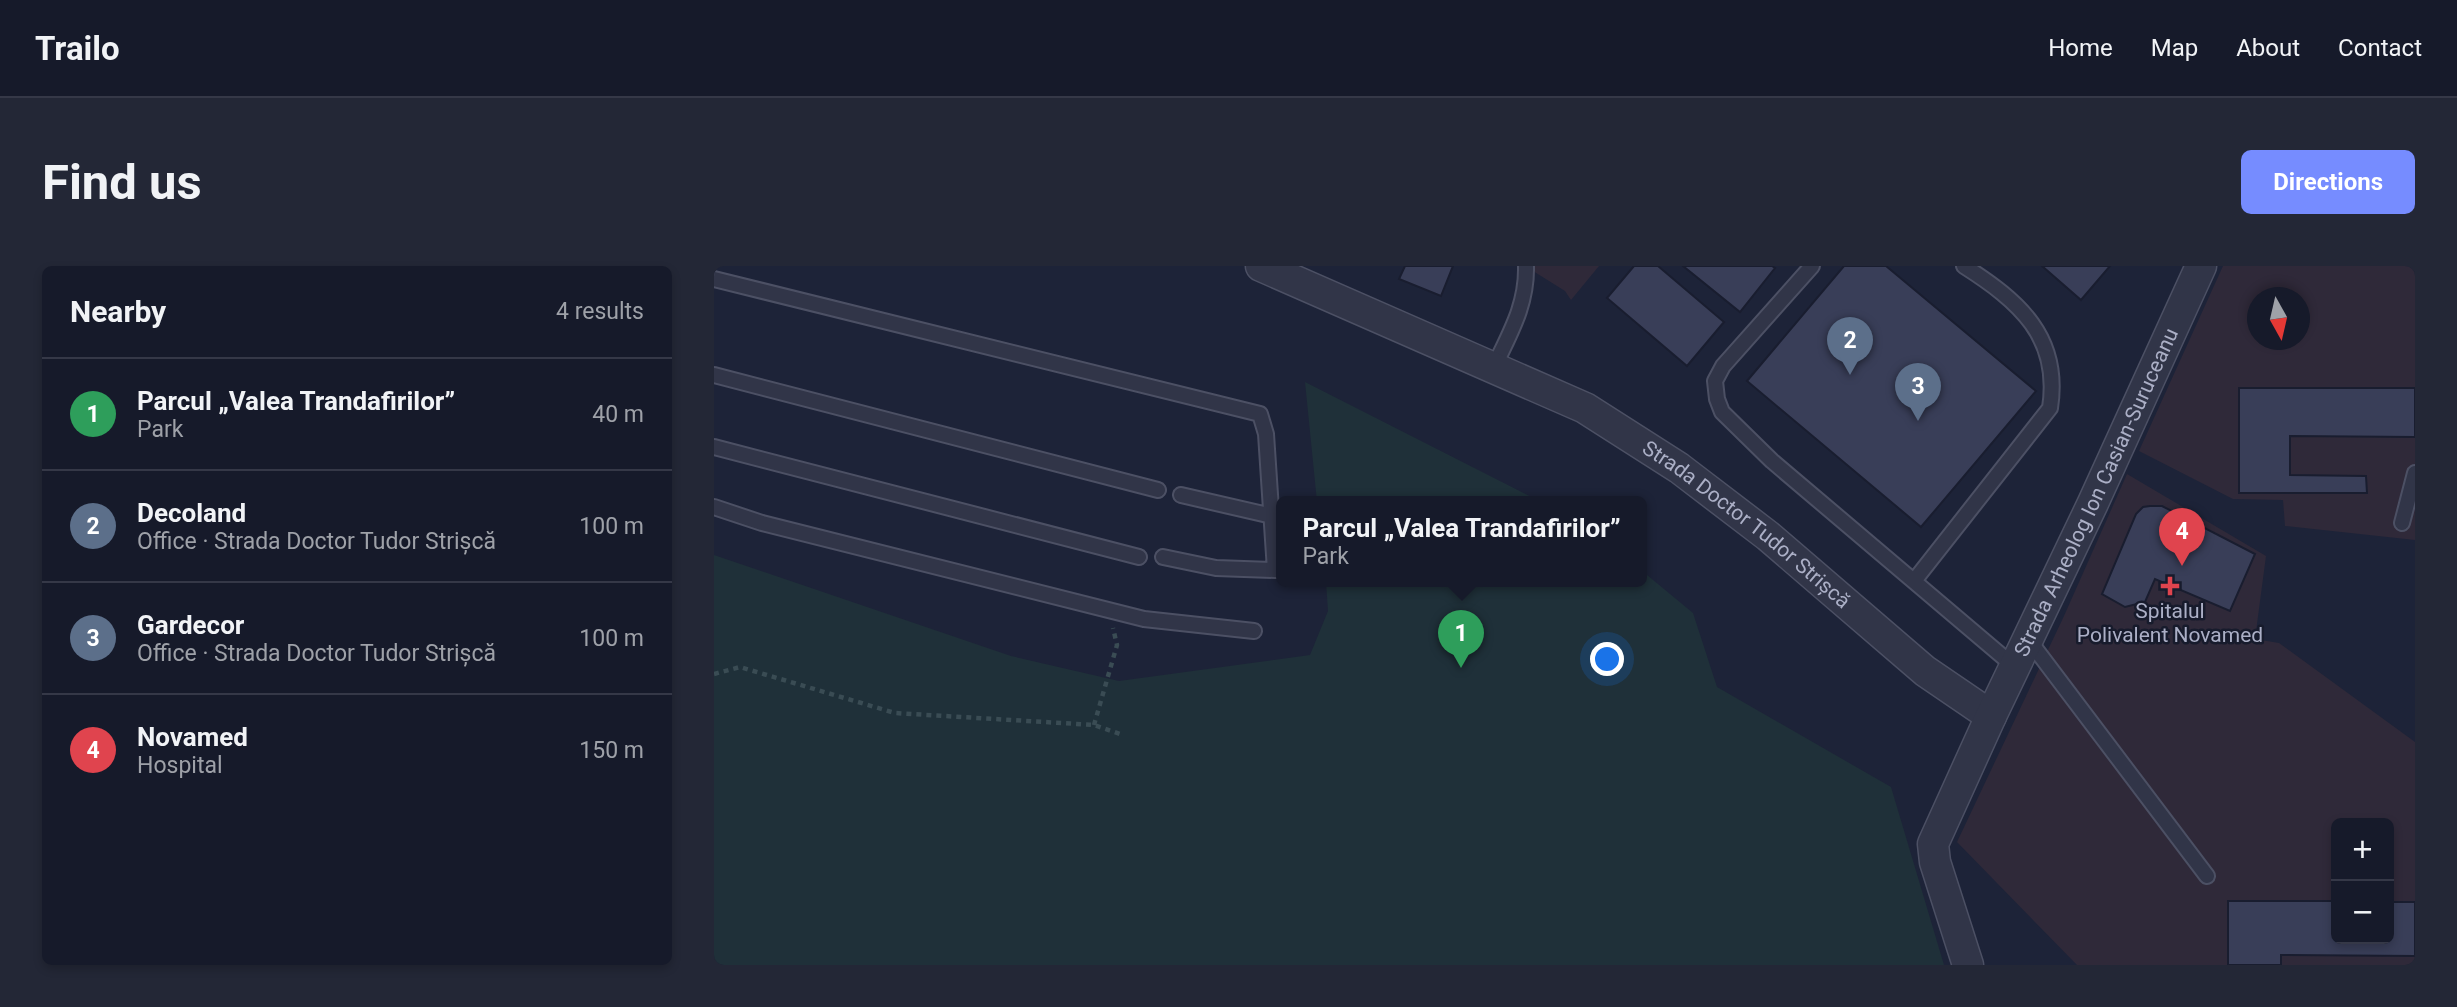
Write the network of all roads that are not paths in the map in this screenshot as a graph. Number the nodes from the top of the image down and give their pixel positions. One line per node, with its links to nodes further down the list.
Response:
1 (1261, 266): 7 (street, Strada Doctor Tudor Strișcă)
2 (1526, 266): 7 (lane)
3 (1812, 266): 18 (lane)
4 (1964, 266): 18 (lane)
5 (2201, 266): 20 (street, Strada Arheolog Ion Casian-Suruceanu)
6 (714, 279): 14 (lane)
7 (1494, 367): 22 (street, Strada Doctor Tudor Strișcă)
8 (714, 375): 11 (lane)
9 (714, 447): 16 (lane)
10 (2415, 474): 15 (lane)
11 (1157, 490)
12 (1181, 495): 14 (lane)
13 (714, 507): 19 (lane)
14 (1272, 516): 17 (lane)
15 (2402, 523)
16 (1139, 557)
17 (1163, 557)
18 (1914, 581): 21 (lane)
19 (1254, 631)
20 (2028, 639): 21 (street, Strada Arheolog Ion Casian-Suruceanu); 23 (lane)
21 (2015, 667): 22 (street, Strada Arheolog Ion Casian-Suruceanu)
22 (1991, 716): 24 (street)
23 (2207, 876)
24 (1964, 953)

